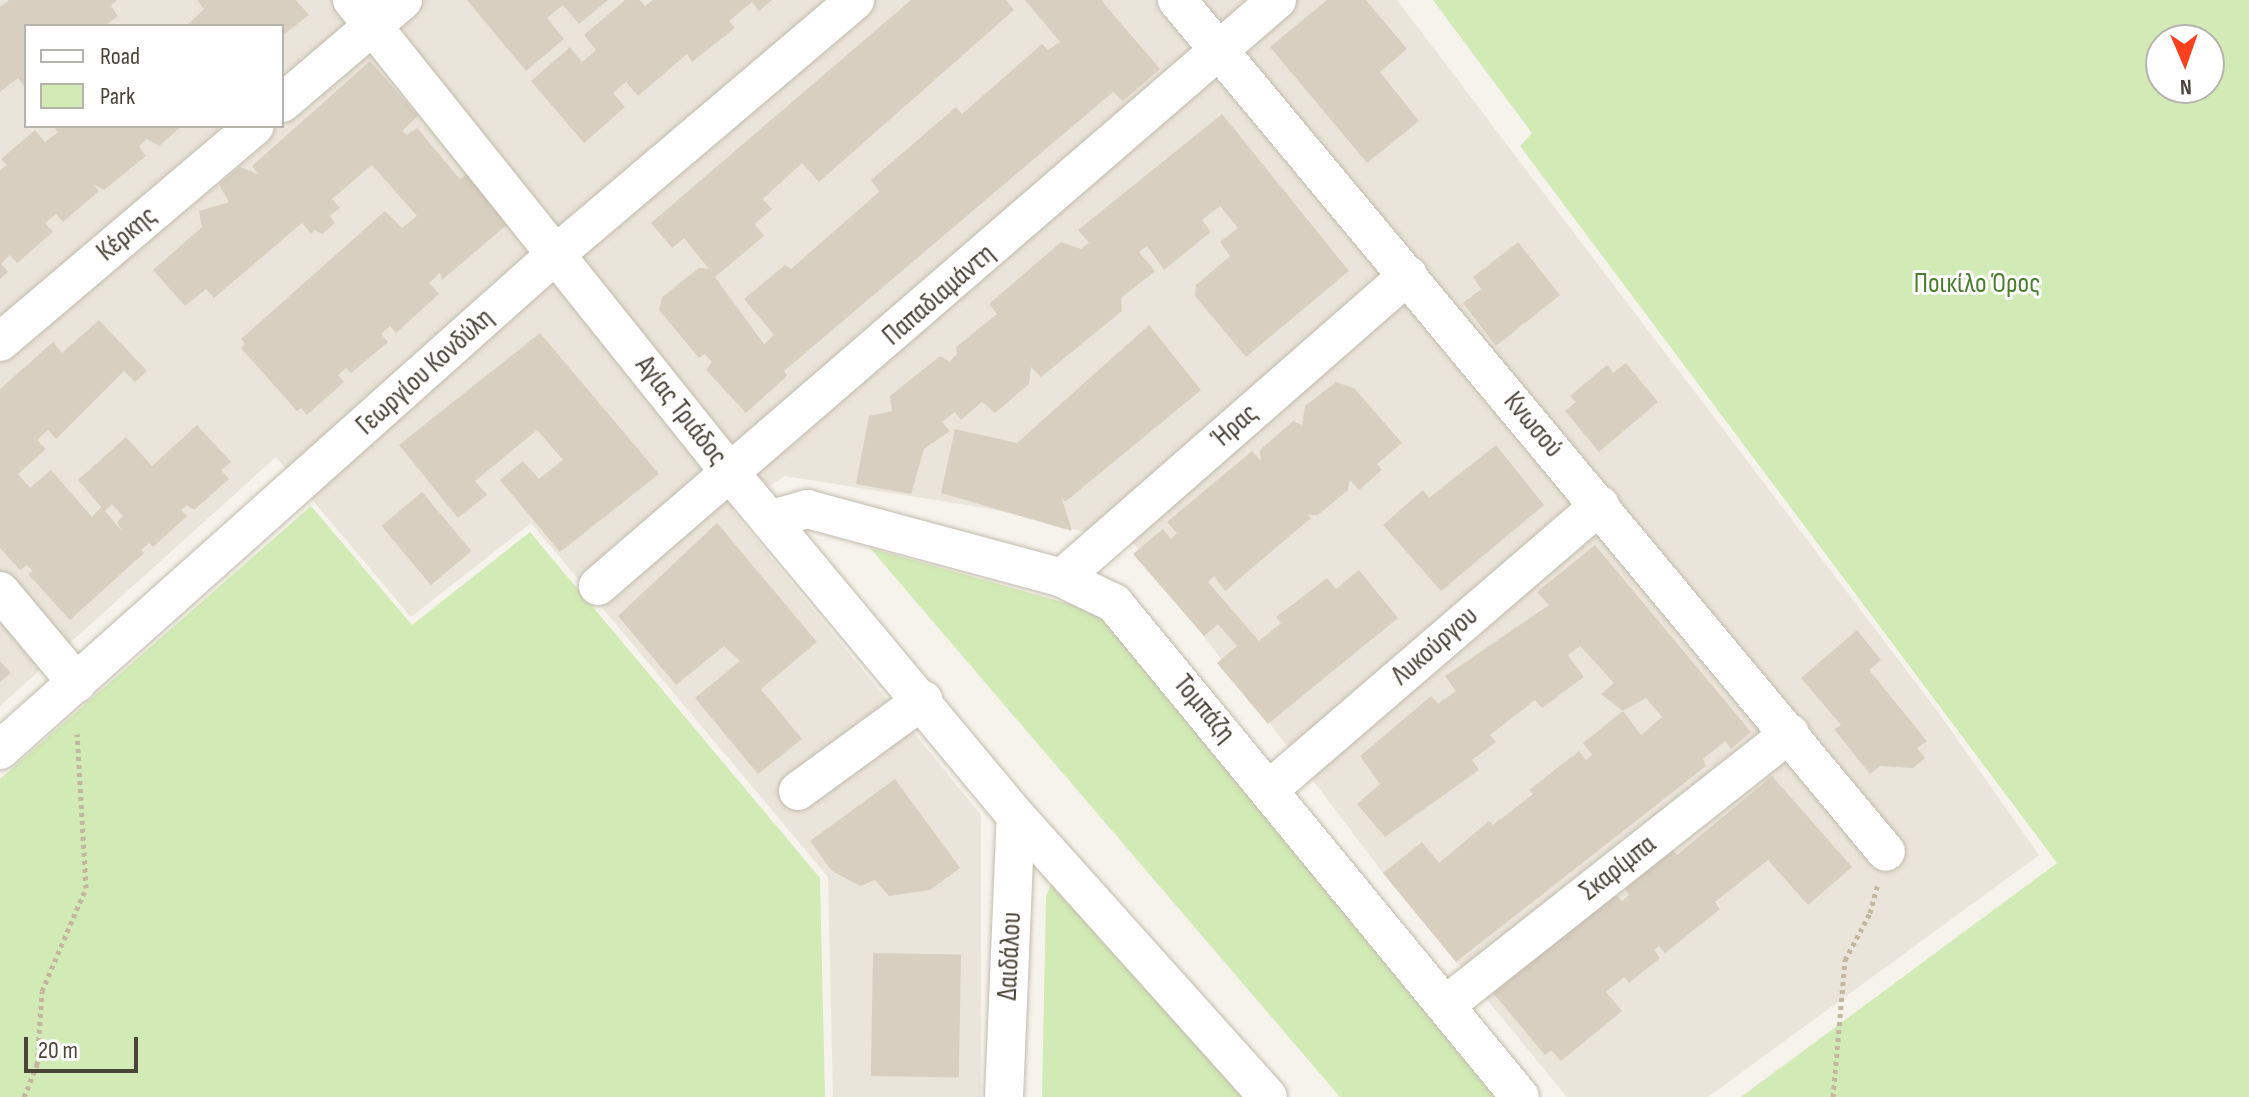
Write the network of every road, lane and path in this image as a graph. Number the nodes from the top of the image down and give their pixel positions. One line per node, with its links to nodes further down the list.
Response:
1 (403, 0): 5 (street)
2 (855, 0): 9 (street, Γεωργίου Κονδύλη)
3 (1177, 0): 6 (street, Κνωσού)
4 (1277, 0): 6 (street, Παπαδιαμάντη)
5 (363, 12): 7 (street); 9 (street, Αγίας Τριάδος)
6 (1222, 52): 10 (street, Κνωσού); 12 (street, Παπαδιαμάντη)
7 (284, 101)
8 (253, 128): 11 (street, Κέρκης)
9 (556, 254): 12 (street, Αγίας Τριάδος); 18 (street, Γεωργίου Κονδύλη)
10 (1408, 275): 13 (street, Κνωσού); 15 (street, Ήρας)
11 (0, 342)
12 (731, 474): 14 (street, Αγίας Τριάδος); 16 (street, Παπαδιαμάντη)
13 (1600, 505): 20 (street, Κνωσού); 22 (street, Λυκούργου)
14 (769, 520): 15 (street, Τομπάζη); 19 (street, Αγίας Τριάδος)
15 (1062, 578): 22 (street, Τομπάζη)
16 (598, 586)
17 (0, 591): 18 (street)
18 (77, 683): 21 (street, Γεωργίου Κονδύλη); 27 (path)
19 (923, 700): 23 (street); 24 (street, Αγίας Τριάδος)
20 (1790, 733): 25 (street, Κνωσού); 26 (street, Σκαρίμπα)
21 (0, 750)
22 (1271, 788): 26 (street, Τομπάζη)
23 (798, 791)
24 (1016, 816): 28 (street, Δαιδάλου); 29 (street, Αγίας Τριάδος)
25 (1886, 852): 31 (path)
26 (1447, 1004): 30 (street, Τομπάζη)
27 (24, 1097)
28 (1004, 1097)
29 (1268, 1097)
30 (1520, 1097)
31 (1833, 1097)

